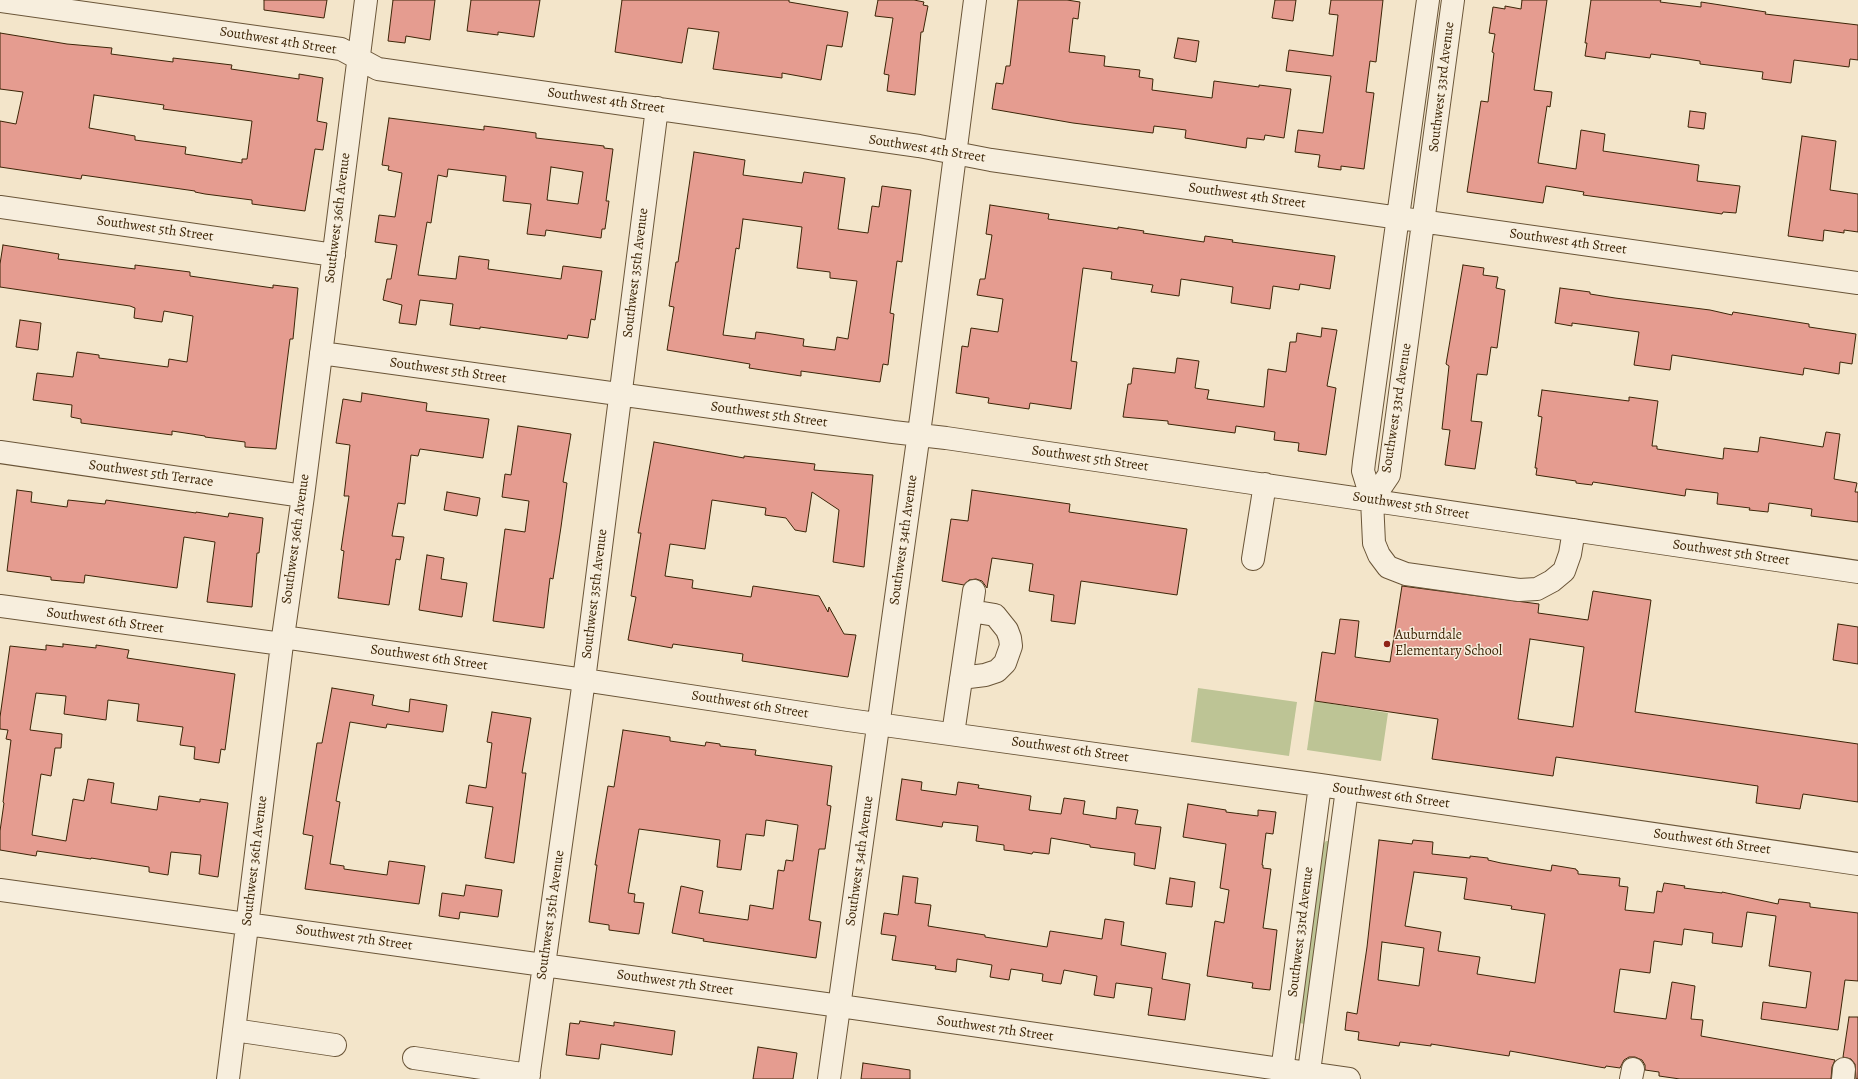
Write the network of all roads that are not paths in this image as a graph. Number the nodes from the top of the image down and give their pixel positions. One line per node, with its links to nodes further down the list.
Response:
1 (366, 0): 6 (street, Southwest 36th Avenue)
2 (975, 0): 8 (street, Southwest 34th Avenue)
3 (1428, 0): 10 (street, Southwest 33rd Avenue)
4 (1453, 0): 11 (street, Southwest 33rd Avenue)
5 (0, 1): 6 (street, Southwest 4th Street)
6 (358, 59): 7 (street, Southwest 4th Street); 12 (street, Southwest 36th Avenue)
7 (657, 108): 8 (street, Southwest 4th Street); 15 (street, Southwest 35th Avenue)
8 (955, 153): 10 (street, Southwest 4th Street); 16 (street, Southwest 34th Avenue)
9 (0, 207): 12 (street, Southwest 5th Street)
10 (1397, 217): 11 (street, Southwest 4th Street); 20 (street, Southwest 33rd Avenue)
11 (1424, 221): 13 (street, Southwest 4th Street); 20 (street, Southwest 33rd Avenue)
12 (334, 255): 14 (street, Southwest 36th Avenue)
13 (1858, 283)
14 (321, 353): 15 (street, Southwest 5th Street); 19 (street, Southwest 36th Avenue)
15 (620, 395): 16 (street, Southwest 5th Street); 27 (street, Southwest 35th Avenue)
16 (919, 435): 18 (street, Southwest 5th Street); 28 (street, Southwest 34th Avenue)
17 (0, 452): 19 (street, Southwest 5th Terrace)
18 (1265, 484): 20 (street, Southwest 5th Street); 22 (street)
19 (303, 496): 25 (street, Southwest 36th Avenue)
20 (1372, 500): 21 (street, Southwest 5th Street); 21 (street)
21 (1574, 530): 23 (street, Southwest 5th Street)
22 (1253, 559)
23 (1858, 572)
24 (0, 606): 25 (street, Southwest 6th Street)
25 (282, 641): 27 (street, Southwest 6th Street); 34 (street, Southwest 36th Avenue)
26 (961, 678): 26 (street); 29 (street)
27 (584, 680): 28 (street, Southwest 6th Street); 35 (street, Southwest 35th Avenue)
28 (878, 724): 29 (street, Southwest 6th Street); 36 (street, Southwest 34th Avenue)
29 (953, 734): 30 (street, Southwest 6th Street)
30 (1320, 785): 31 (street, Southwest 6th Street); 41 (street, Southwest 33rd Avenue)
31 (1347, 790): 32 (street, Southwest 6th Street); 42 (street, Southwest 33rd Avenue)
32 (1858, 864)
33 (0, 890): 34 (street, Southwest 7th Street)
34 (247, 924): 35 (street, Southwest 7th Street); 37 (street, Southwest 36th Avenue)
35 (544, 964): 36 (street, Southwest 7th Street); 43 (street, Southwest 35th Avenue)
36 (840, 1006): 41 (street, Southwest 7th Street); 45 (street, Southwest 34th Avenue)
37 (234, 1030): 38 (street); 44 (street, Southwest 36th Avenue)
38 (335, 1045)
39 (414, 1058): 40 (street)
40 (470, 1073): 43 (street)
41 (1282, 1075): 42 (street, Southwest 7th Street)
42 (1308, 1076): 46 (street, Southwest 7th Street)
43 (528, 1077)
44 (228, 1079)
45 (829, 1079)
46 (1349, 1079)

